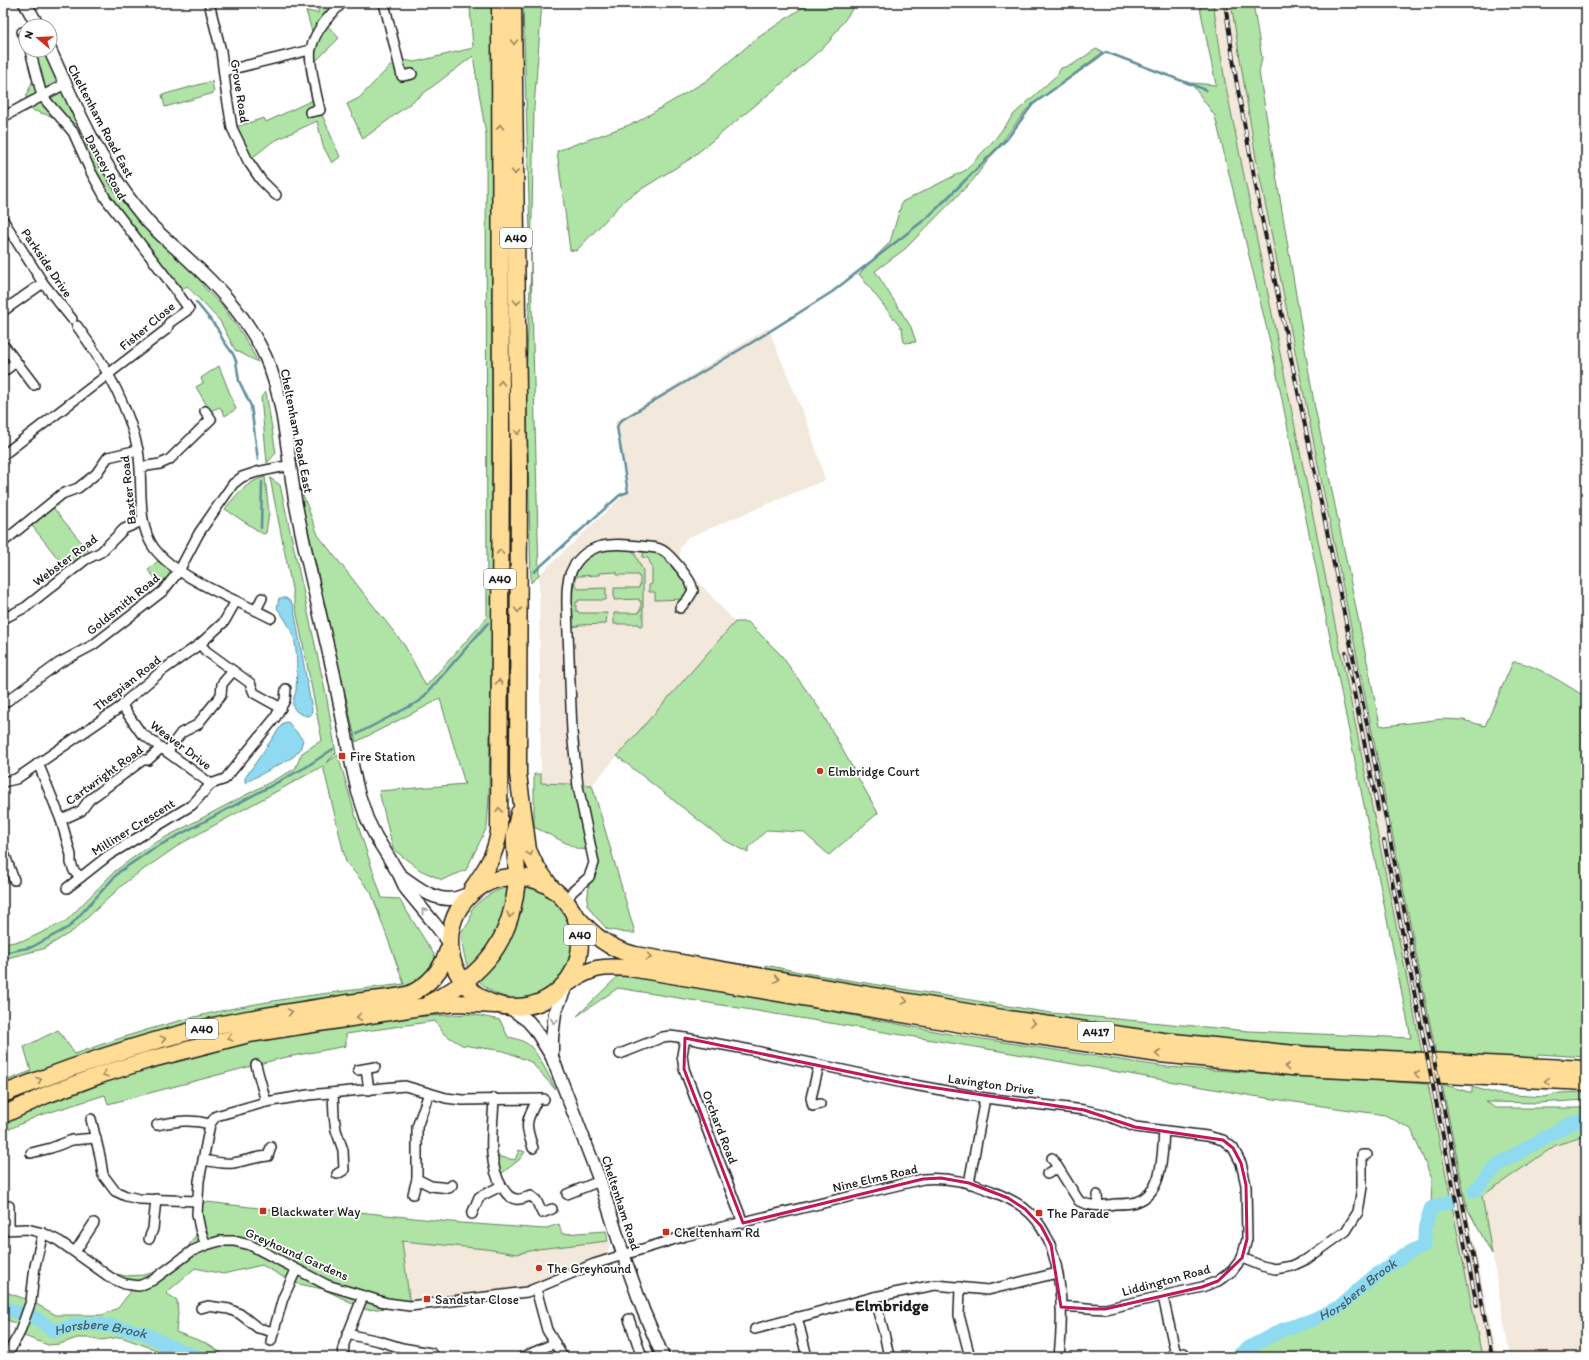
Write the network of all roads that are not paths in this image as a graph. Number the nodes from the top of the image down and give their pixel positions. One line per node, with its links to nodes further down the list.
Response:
1 (26, 3): 7 (main road)
2 (210, 3): 11 (street, Grove Road)
3 (342, 3): 8 (street)
4 (384, 3): 12 (street)
5 (500, 3): 60 (highway, A40, one-way to 5)
6 (513, 3): 51 (highway, A40, one-way to 51)
7 (34, 18)
8 (310, 50): 11 (street); 15 (street)
9 (32, 58): 14 (street, Dancey Road)
10 (54, 58): 13 (main road, Cheltenham Road East)
11 (224, 71): 17 (street, Grove Road)
12 (412, 74)
13 (65, 84): 14 (street); 30 (main road, Cheltenham Road East)
14 (42, 96): 16 (street); 20 (street, Dancey Road)
15 (310, 112)
16 (3, 117)
17 (276, 195)
18 (3, 220): 19 (street, Parkside Drive)
19 (43, 283): 21 (street); 25 (street, Parkside Drive)
20 (178, 292): 25 (street, Fisher Close)
21 (3, 311)
22 (5, 348): 23 (street)
23 (16, 362): 24 (street); 26 (street)
24 (3, 372)
25 (110, 374): 28 (street, Baxter Road); 29 (street)
26 (34, 385)
27 (205, 411): 31 (street)
28 (138, 450): 31 (street, Baxter Road); 33 (street)
29 (3, 455)
30 (291, 465): 34 (street, Goldsmith Road); 54 (main road, Cheltenham Road East)
31 (141, 467): 32 (street, Baxter Road)
32 (142, 521): 34 (street, Baxter Road); 40 (street, Webster Road)
33 (3, 542)
34 (179, 571): 36 (street); 44 (street, Goldsmith Road)
35 (262, 598): 38 (street)
36 (236, 601): 38 (street); 41 (street, Thespian Road)
37 (680, 608): 61 (street)
38 (256, 610): 39 (street)
39 (271, 618)
40 (3, 619)
41 (200, 644): 42 (street); 45 (street, Thespian Road)
42 (233, 671): 46 (street); 47 (street, Cartwright Road)
43 (286, 689): 46 (street)
44 (3, 704)
45 (122, 706): 47 (street, Weaver Drive); 48 (street, Thespian Road)
46 (281, 708): 50 (street, Milliner Crescent)
47 (164, 750): 50 (street, Weaver Drive); 52 (street, Cartwright Road)
48 (38, 763): 49 (street, Thespian Road); 52 (street, Milliner Crescent)
49 (3, 782)
50 (211, 784): 55 (street, Milliner Crescent)
51 (522, 801): 56 (highway, A40); 59 (highway, A40, one-way to 59)
52 (61, 820): 55 (street, Milliner Crescent)
53 (3, 850): 57 (street)
54 (399, 874): 60 (main road, Cheltenham Road East); 63 (main road, Cheltenham Road East, one-way to 54)
55 (81, 877): 58 (street)
56 (516, 877): 59 (highway, A40); 60 (highway, A40); 64 (highway, A40, one-way to 64)
57 (14, 880)
58 (67, 888)
59 (553, 890): 61 (highway, A40)
60 (469, 892): 63 (highway, A40)
61 (566, 902): 62 (highway, A40)
62 (576, 916): 65 (highway, A40); 74 (highway, A417, one-way to 74)
63 (448, 946): 64 (highway); 79 (highway, A40, one-way to 63)
64 (465, 981): 66 (highway); 67 (highway, A40)
65 (567, 985): 66 (highway, A40); 70 (main road, Cheltenham Road, one-way to 70); 75 (highway, A417, one-way to 65)
66 (502, 1006): 67 (highway, A40); 70 (main road, Cheltenham Road)
67 (421, 1007): 84 (highway, A40, one-way to 84)
68 (685, 1038): 69 (street, Lavington Drive); 72 (street, Lavington Drive); 114 (street, Orchard Road)
69 (620, 1054)
70 (552, 1057): 100 (main road, Cheltenham Road)
71 (256, 1065): 82 (street)
72 (819, 1065): 81 (street, Lavington Drive); 83 (street)
73 (366, 1069): 76 (street)
74 (1586, 1069)
75 (1586, 1082)
76 (369, 1090): 77 (street); 78 (street)
77 (332, 1093): 82 (street); 97 (street)
78 (428, 1093): 80 (street); 99 (street)
79 (3, 1094)
80 (494, 1098): 91 (street); 103 (street)
81 (985, 1098): 88 (street, Lavington Drive); 101 (street)
82 (266, 1102): 86 (street)
83 (813, 1106)
84 (3, 1115)
85 (91, 1119): 89 (street)
86 (210, 1124): 87 (street); 95 (street)
87 (157, 1125)
88 (1164, 1131): 110 (street); 121 (street, Lavington Drive)
89 (96, 1138): 92 (street); 107 (street)
90 (271, 1147): 95 (street)
91 (534, 1148)
92 (37, 1154)
93 (1361, 1155): 121 (street)
94 (1052, 1158): 96 (street)
95 (204, 1160): 108 (street)
96 (1058, 1168): 98 (street); 110 (street)
97 (344, 1174)
98 (1047, 1174)
99 (417, 1179): 102 (street); 104 (street)
100 (600, 1181): 105 (street); 120 (main road, Cheltenham Road)
101 (969, 1182): 114 (street, Nine Elms Road); 123 (street, Nine Elms Road)
102 (452, 1185)
103 (502, 1186): 111 (street); 112 (street)
104 (413, 1194)
105 (574, 1194)
106 (1097, 1195): 110 (street)
107 (156, 1199): 108 (street); 117 (street)
108 (198, 1201): 118 (street)
109 (10, 1205): 115 (street)
110 (1098, 1205)
111 (552, 1210)
112 (472, 1214)
113 (94, 1223): 119 (street)
114 (742, 1223): 120 (street, Nine Elms Road)
115 (6, 1229): 116 (street, Greyhound Gardens)
116 (43, 1233): 119 (street, Greyhound Gardens); 139 (street)
117 (149, 1239)
118 (206, 1245): 119 (street, Greyhound Gardens); 122 (street, Greyhound Gardens)
119 (75, 1252)
120 (623, 1254): 125 (street, Greyhound Gardens); 143 (main road, Cheltenham Road)
121 (1242, 1258): 128 (street, Liddington Road)
122 (296, 1270): 126 (street, Greyhound Gardens); 129 (street)
123 (1057, 1273): 124 (street); 130 (street, Nine Elms Road)
124 (960, 1287): 127 (street); 146 (street)
125 (536, 1289): 126 (street, Greyhound Gardens); 135 (street)
126 (363, 1296): 134 (street)
127 (874, 1297): 131 (street); 145 (street)
128 (1162, 1297): 130 (street, Liddington Road); 138 (street)
129 (206, 1304)
130 (1061, 1307): 147 (street, Nine Elms Road)
131 (797, 1317): 133 (street); 144 (street)
132 (628, 1324): 142 (street)
133 (755, 1329)
134 (347, 1334): 136 (street); 137 (street)
135 (554, 1343): 140 (street); 141 (street)
136 (433, 1352)
137 (341, 1354)
138 (1177, 1354)
139 (6, 1357)
140 (523, 1357)
141 (562, 1357)
142 (642, 1357)
143 (663, 1357)
144 (807, 1357)
145 (888, 1357)
146 (970, 1357)
147 (1059, 1357)

